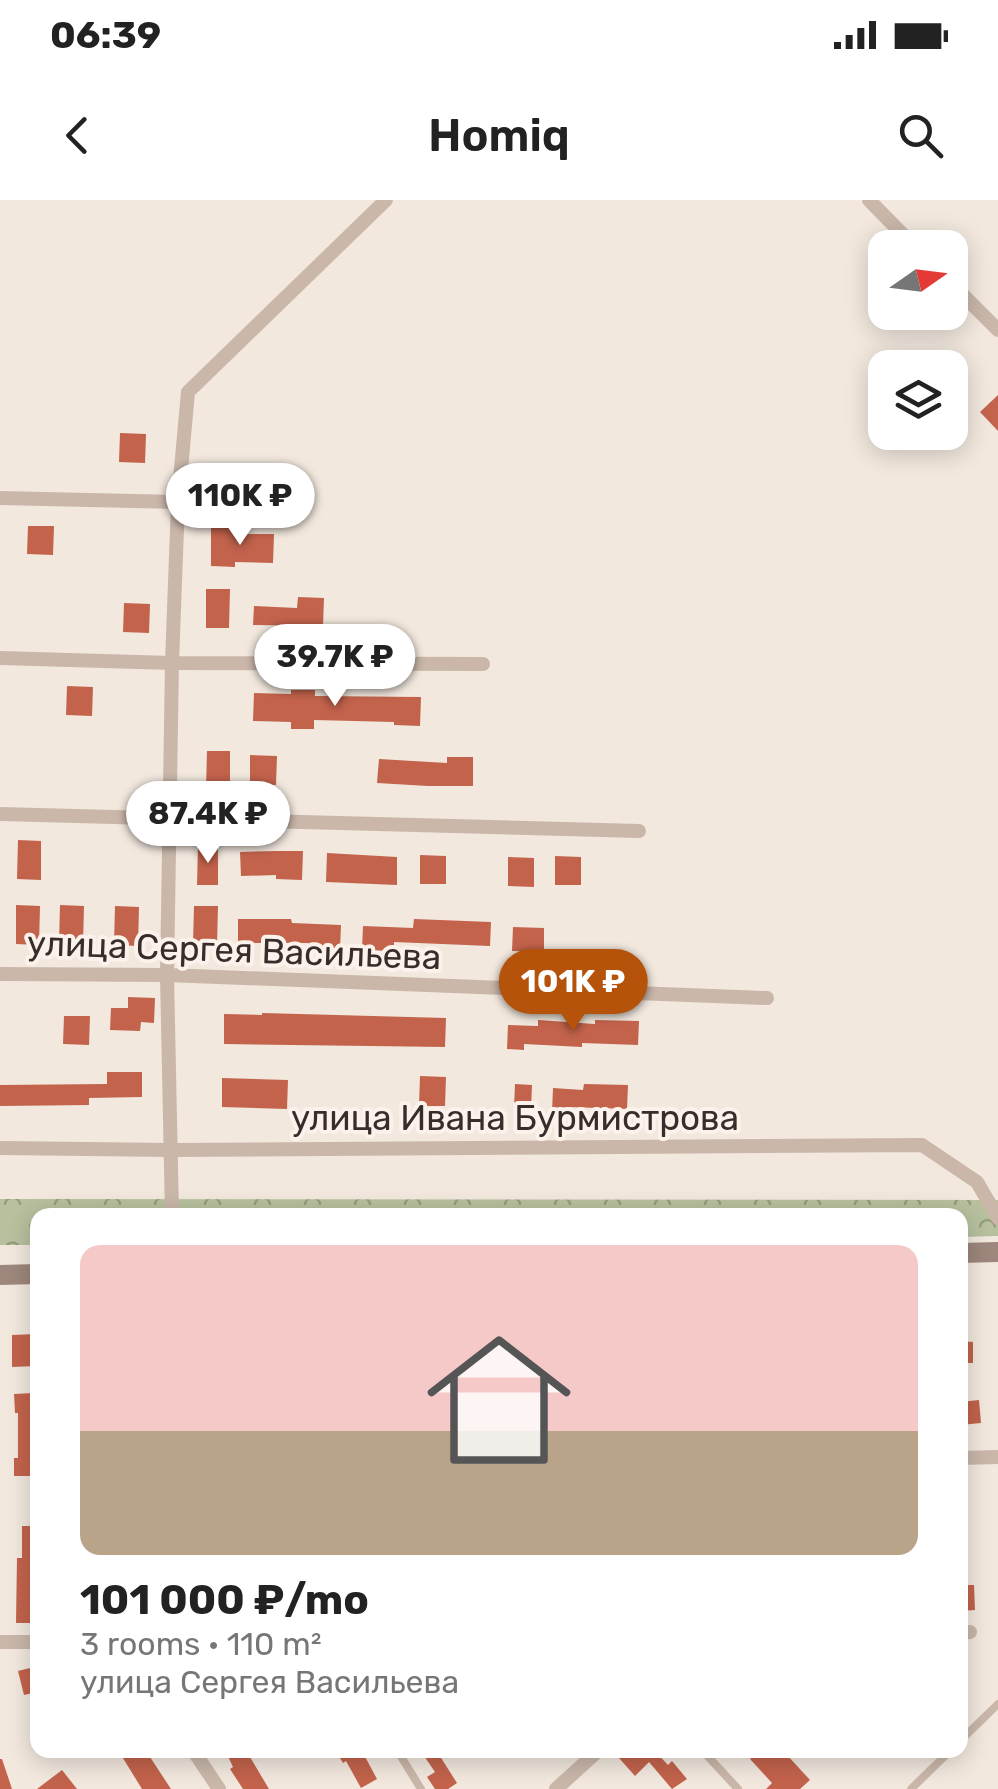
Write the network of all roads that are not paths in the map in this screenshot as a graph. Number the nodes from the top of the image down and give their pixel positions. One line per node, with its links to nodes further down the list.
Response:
1 (386, 200): 8 (street)
2 (868, 200): 3 (street)
3 (898, 230)
4 (968, 300): 5 (street)
5 (998, 330)
6 (0, 498): 8 (street)
7 (280, 500): 8 (street)
8 (178, 502): 10 (street)
9 (0, 658): 10 (street)
10 (172, 663): 11 (street); 13 (street)
11 (483, 664)
12 (0, 814): 13 (street)
13 (171, 819): 14 (street); 16 (street)
14 (638, 830)
15 (0, 974): 16 (street, улица Сергея Васильева)
16 (167, 975): 17 (street, улица Сергея Васильева); 19 (street)
17 (767, 998)
18 (0, 1148): 19 (street, улица Ивана Бурмистрова)
19 (171, 1150): 20 (street); 21 (street, улица Ивана Бурмистрова)
20 (172, 1208)
21 (998, 1218)
22 (998, 1252): 23 (street)
23 (968, 1253)
24 (30, 1274): 25 (street)
25 (0, 1275)
26 (968, 1458): 27 (street)
27 (998, 1458)
28 (0, 1642): 29 (street)
29 (30, 1642)
30 (998, 1704): 31 (lane)
31 (968, 1733)
32 (198, 1758): 37 (street)
33 (402, 1758): 38 (lane)
34 (589, 1758): 39 (street)
35 (709, 1758): 40 (lane)
36 (943, 1758): 41 (lane)
37 (219, 1789)
38 (421, 1789)
39 (556, 1789)
40 (738, 1789)
41 (911, 1789)

